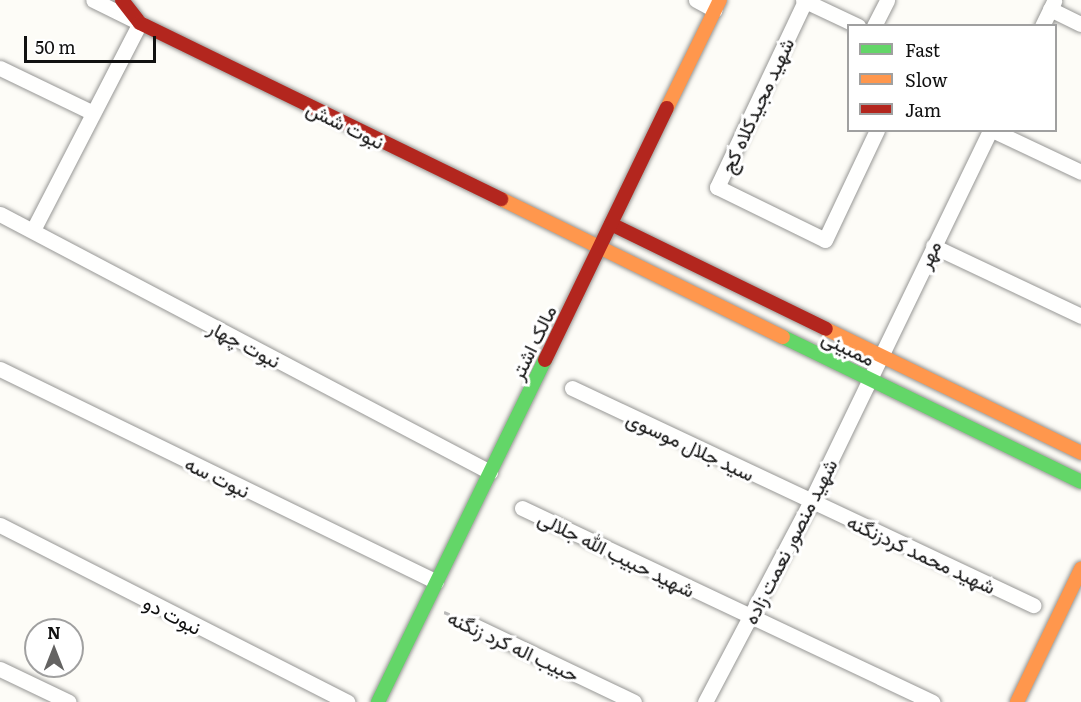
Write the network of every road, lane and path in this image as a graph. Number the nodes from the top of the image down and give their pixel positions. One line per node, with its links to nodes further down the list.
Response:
1 (93, 0): 8 (street, نبوت شش)
2 (122, 0): 8 (street)
3 (696, 0): 7 (street)
4 (804, 0): 9 (street); 15 (street, شهید مجیدکلاه کج)
5 (887, 0): 10 (street)
6 (1052, 4): 11 (street); 12 (street)
7 (718, 5): 20 (street, مالک اشتر)
8 (140, 23): 14 (street); 23 (street, نبوت شش)
9 (854, 24)
10 (875, 24)
11 (1043, 24)
12 (1081, 24)
13 (0, 68): 14 (street)
14 (93, 113): 21 (street)
15 (876, 132)
16 (990, 132): 22 (street, مهر)
17 (995, 132): 18 (street)
18 (1081, 172)
19 (0, 214): 21 (street, نبوت چهار)
20 (611, 224): 23 (street, مالک اشتر); 25 (street, ممبینی)
21 (33, 230): 30 (street, نبوت چهار)
22 (933, 246): 24 (street); 25 (street, مهر)
23 (600, 248): 27 (street, ممبینی); 30 (street, مالک اشتر)
24 (1081, 316)
25 (879, 355): 27 (street, مهر); 29 (street, ممبینی)
26 (0, 369): 36 (street, نبوت سه)
27 (867, 378): 31 (street, ممبینی); 32 (street, شهید منصور نعمت زاده)
28 (572, 388): 32 (street, سید جلال موسوی)
29 (1081, 453)
30 (490, 472): 36 (street, مالک اشتر)
31 (1081, 482)
32 (811, 501): 38 (street, شهید محمد کردزنگنه); 39 (street, شهید منصور نعمت زاده)
33 (522, 508): 39 (street, شهید حبیب الله جلالی)
34 (0, 525): 43 (street, نبوت دو)
35 (1081, 569): 48 (street)
36 (436, 582): 37 (street, مالک اشتر)
37 (426, 604): 40 (path, حبیب اله کرد زنگنه); 44 (street, مالک اشتر)
38 (1033, 605)
39 (751, 617): 46 (street, شهید منصور نعمت زاده); 47 (street, شهید حبیب الله جلالی)
40 (475, 626): 45 (street, حبیب اله کرد زنگنه)
41 (0, 669): 42 (street)
42 (69, 702)
43 (347, 702)
44 (378, 702)
45 (634, 702)
46 (705, 702)
47 (932, 702)
48 (1017, 702)

